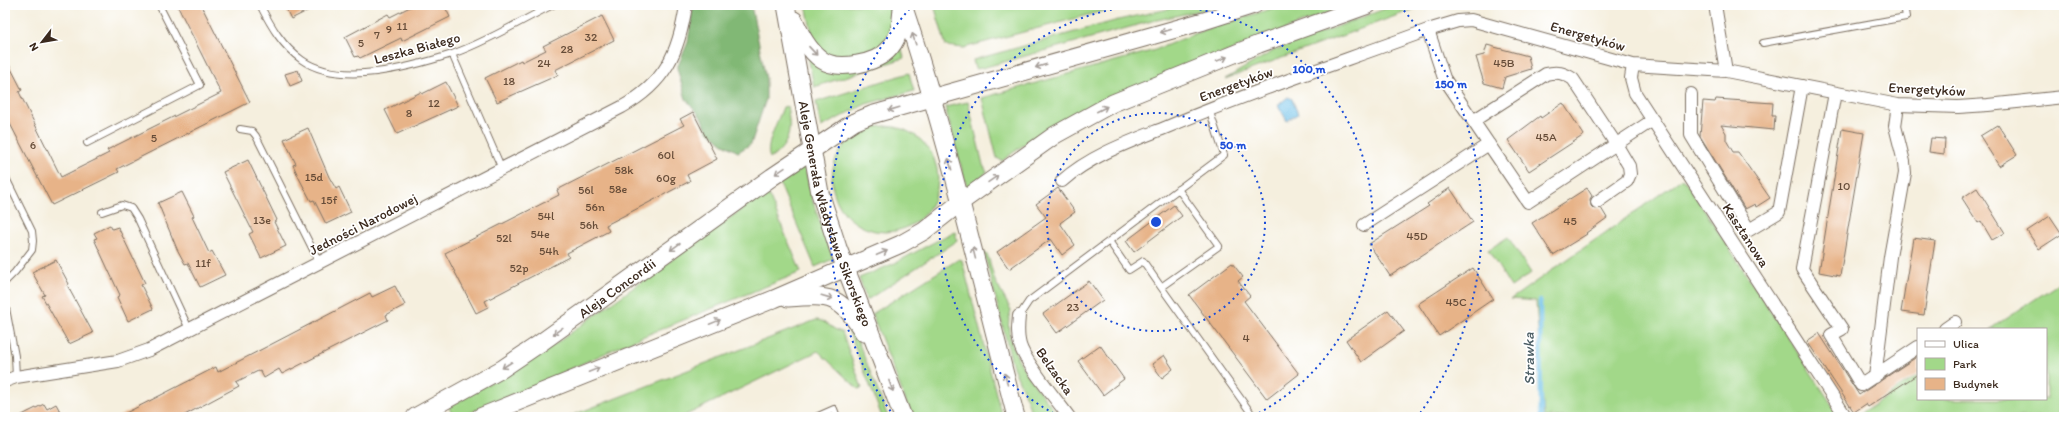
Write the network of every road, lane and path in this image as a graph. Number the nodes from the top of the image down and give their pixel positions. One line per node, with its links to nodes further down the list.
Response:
1 (159, 5): 26 (lane)
2 (260, 5): 13 (lane, Leszka Białego)
3 (553, 5): 13 (lane, Leszka Białego)
4 (686, 5): 30 (street, Jedności Narodowej)
5 (787, 5): 6 (street, one-way to 6); 29 (street, Aleje Generała Władysława Sikorskiego)
6 (903, 5): 20 (street, one-way to 6)
7 (1254, 5): 20 (street, Aleja Concordii, one-way to 20)
8 (1368, 5): 34 (street, one-way to 8)
9 (1715, 5): 15 (street)
10 (1904, 5): 12 (lane)
11 (1428, 30): 14 (street, Energetyków); 22 (street, Energetyków); 24 (street)
12 (1763, 44)
13 (452, 54): 30 (lane)
14 (1633, 65): 15 (street, Energetyków); 23 (street, Kasztanowa)
15 (1726, 71): 16 (street, Energetyków)
16 (1802, 86): 17 (street, Energetyków); 18 (street)
17 (1836, 92): 21 (street, Energetyków); 51 (street)
18 (1691, 94)
19 (2064, 97): 21 (street, Energetyków)
20 (932, 98): 29 (street, Aleja Concordii, one-way to 29); 34 (street, one-way to 20)
21 (1898, 105): 51 (street)
22 (1210, 109): 32 (street, Energetyków); 33 (lane)
23 (1654, 120): 28 (street); 61 (street, Kasztanowa)
24 (1473, 121): 27 (street); 28 (street)
25 (240, 129): 39 (lane)
26 (87, 143)
27 (1488, 144): 28 (street); 37 (street)
28 (1616, 144): 35 (street)
29 (813, 150): 40 (street, Aleje Generała Władysława Sikorskiego); 53 (street, Aleja Concordii, one-way to 53)
30 (502, 169): 39 (street, Jedności Narodowej)
31 (5, 176): 41 (lane)
32 (1062, 181)
33 (1178, 188): 38 (lane); 42 (lane)
34 (961, 202): 40 (street, one-way to 34); 58 (street, one-way to 34)
35 (1597, 202)
36 (102, 212): 48 (lane)
37 (1364, 225)
38 (1109, 241): 42 (lane); 45 (lane)
39 (320, 264): 48 (street, Jedności Narodowej)
40 (846, 268): 43 (street); 50 (street, Aleje Generała Władysława Sikorskiego)
41 (5, 282)
42 (1161, 287): 60 (lane)
43 (774, 299): 50 (street, one-way to 50); 54 (street, one-way to 43)
44 (5, 303): 52 (lane)
45 (1019, 316): 59 (street, Belzacka)
46 (1955, 322): 47 (street)
47 (1946, 328)
48 (189, 329): 52 (street, Jedności Narodowej)
49 (1917, 348): 51 (street)
50 (879, 356): 57 (street, Aleje Generała Władysława Sikorskiego, one-way to 57)
51 (1875, 376)
52 (10, 379)
53 (415, 417)
54 (480, 417)
55 (816, 417): 56 (lane)
56 (837, 417)
57 (903, 417)
58 (1016, 417)
59 (1069, 417)
60 (1245, 417)
61 (1846, 417)

